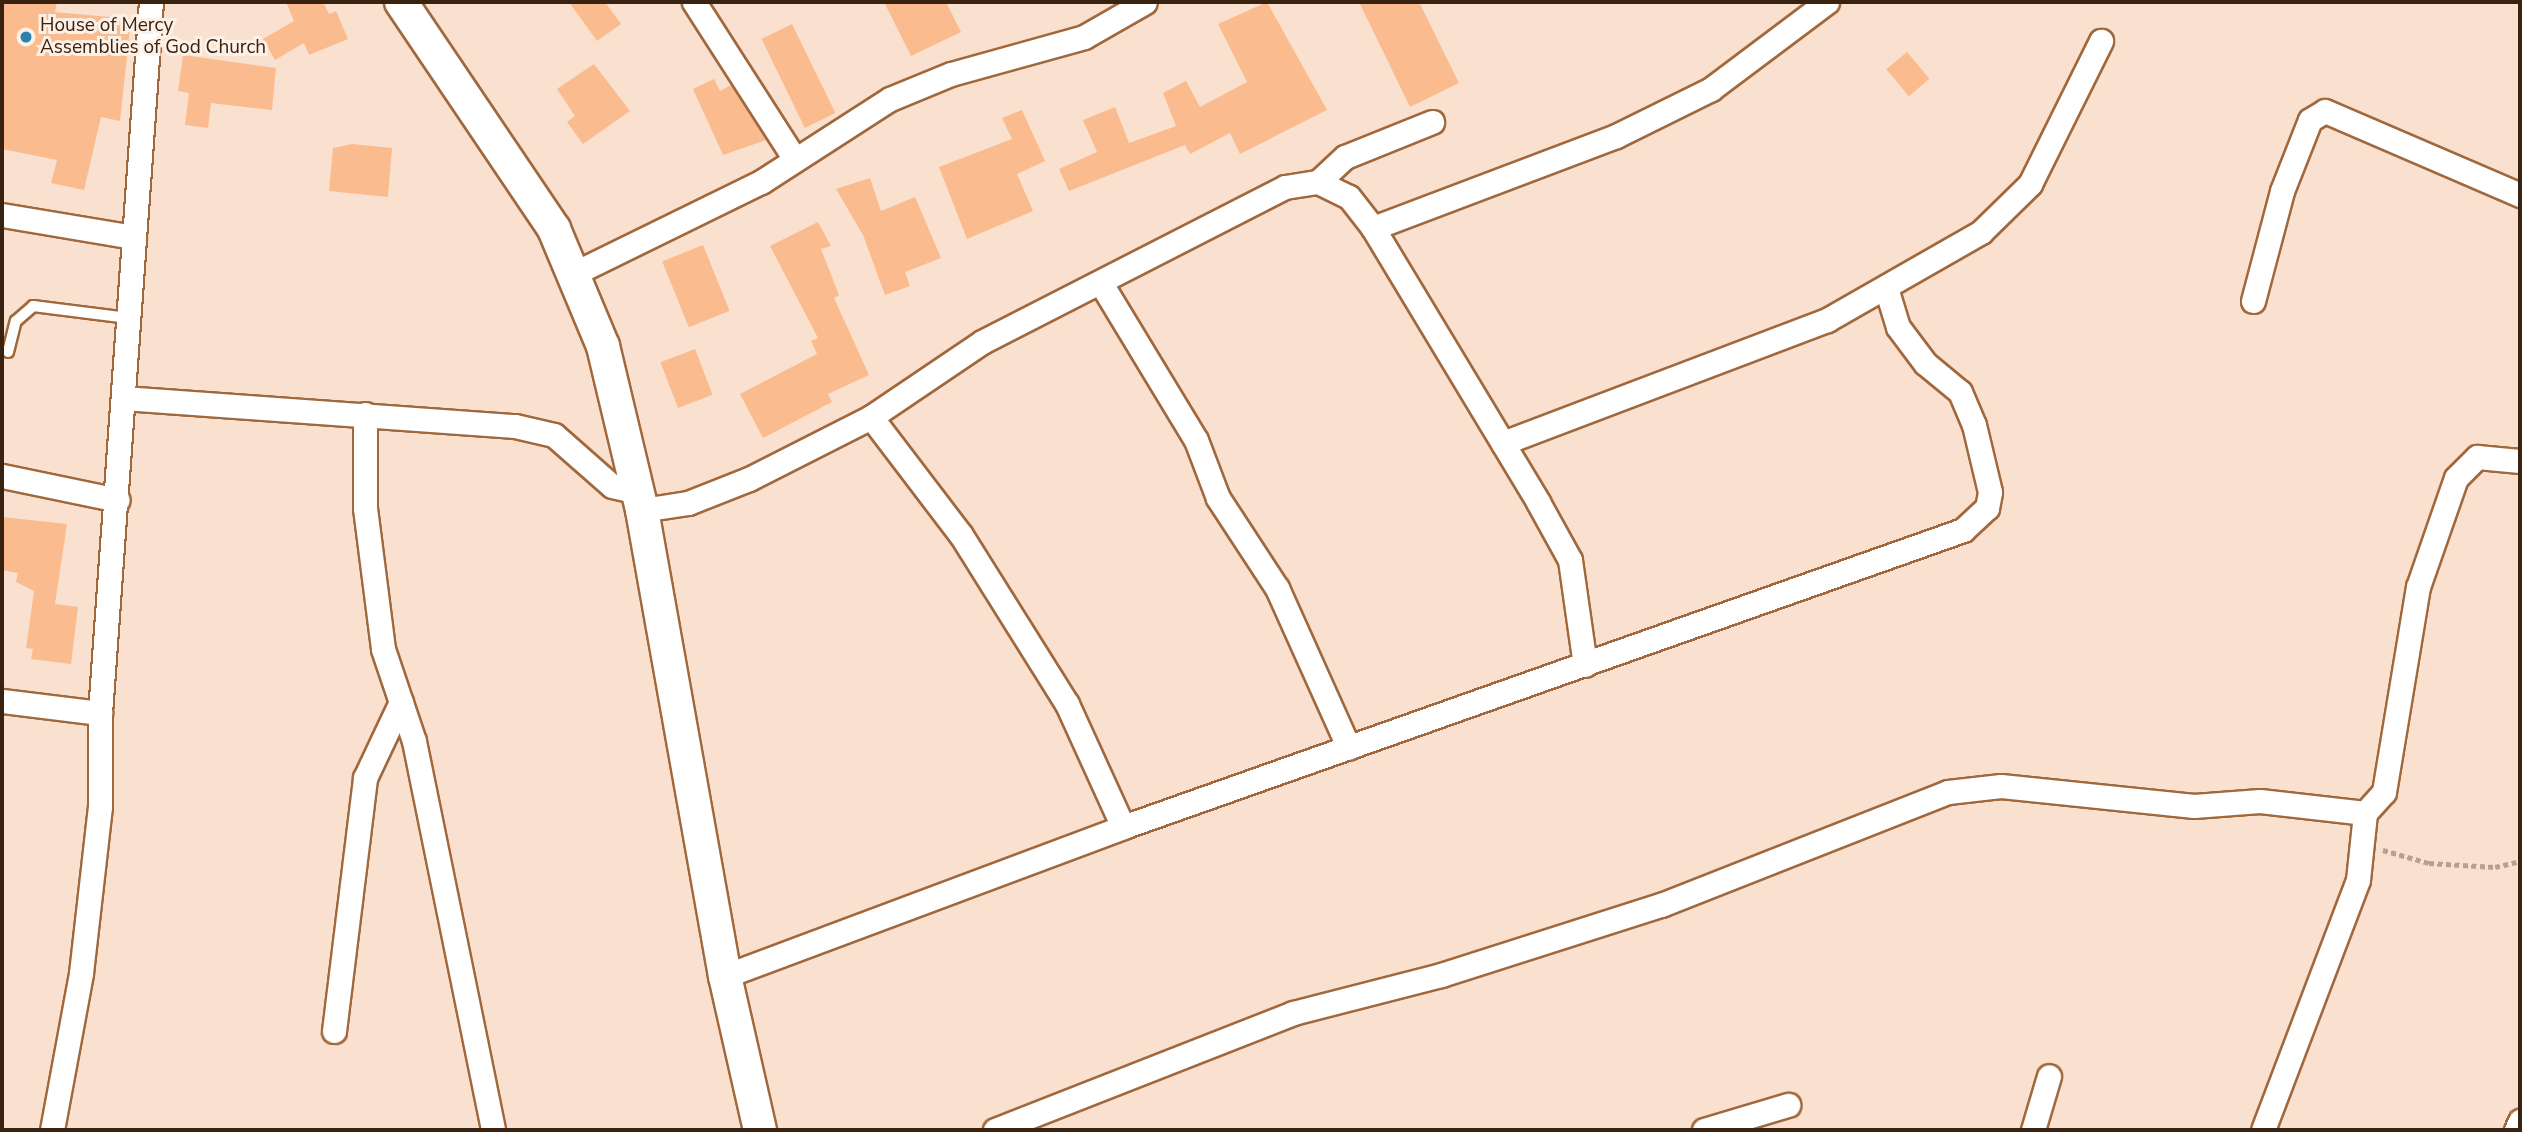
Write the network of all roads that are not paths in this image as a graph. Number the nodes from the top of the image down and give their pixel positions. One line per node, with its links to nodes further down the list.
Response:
1 (151, 2): 13 (street)
2 (401, 2): 14 (street)
3 (694, 2): 8 (street)
4 (1145, 2): 8 (street)
5 (1822, 3): 12 (street)
6 (2101, 41): 16 (street)
7 (1432, 122): 9 (street)
8 (793, 158): 14 (street)
9 (1318, 182): 12 (street); 15 (street)
10 (2520, 195): 17 (street)
11 (2, 215): 13 (street)
12 (1373, 228): 23 (street)
13 (134, 237): 18 (street)
14 (577, 272): 27 (street)
15 (1102, 285): 22 (street); 32 (street)
16 (1887, 291): 23 (street); 28 (street)
17 (2253, 301)
18 (128, 318): 19 (lane); 20 (street)
19 (8, 352)
20 (123, 398): 21 (street); 26 (street)
21 (365, 414): 27 (street); 30 (street)
22 (871, 417): 27 (street); 34 (street)
23 (1503, 443): 28 (street)
24 (2520, 460): 33 (street)
25 (2, 476): 26 (street)
26 (118, 500): 31 (street)
27 (640, 501): 35 (street)
28 (1584, 665): 32 (street)
29 (2, 701): 31 (street)
30 (401, 702): 36 (street); 41 (street)
31 (100, 713): 40 (street)
32 (1349, 748): 34 (street)
33 (2365, 813): 43 (street); 46 (street)
34 (1123, 827): 35 (street)
35 (725, 976): 42 (street)
36 (334, 1031)
37 (2049, 1076): 45 (street)
38 (1788, 1105): 44 (street)
39 (2520, 1121): 47 (street)
40 (52, 1130)
41 (494, 1130)
42 (760, 1130)
43 (995, 1130)
44 (1706, 1130)
45 (2033, 1130)
46 (2263, 1130)
47 (2516, 1130)

